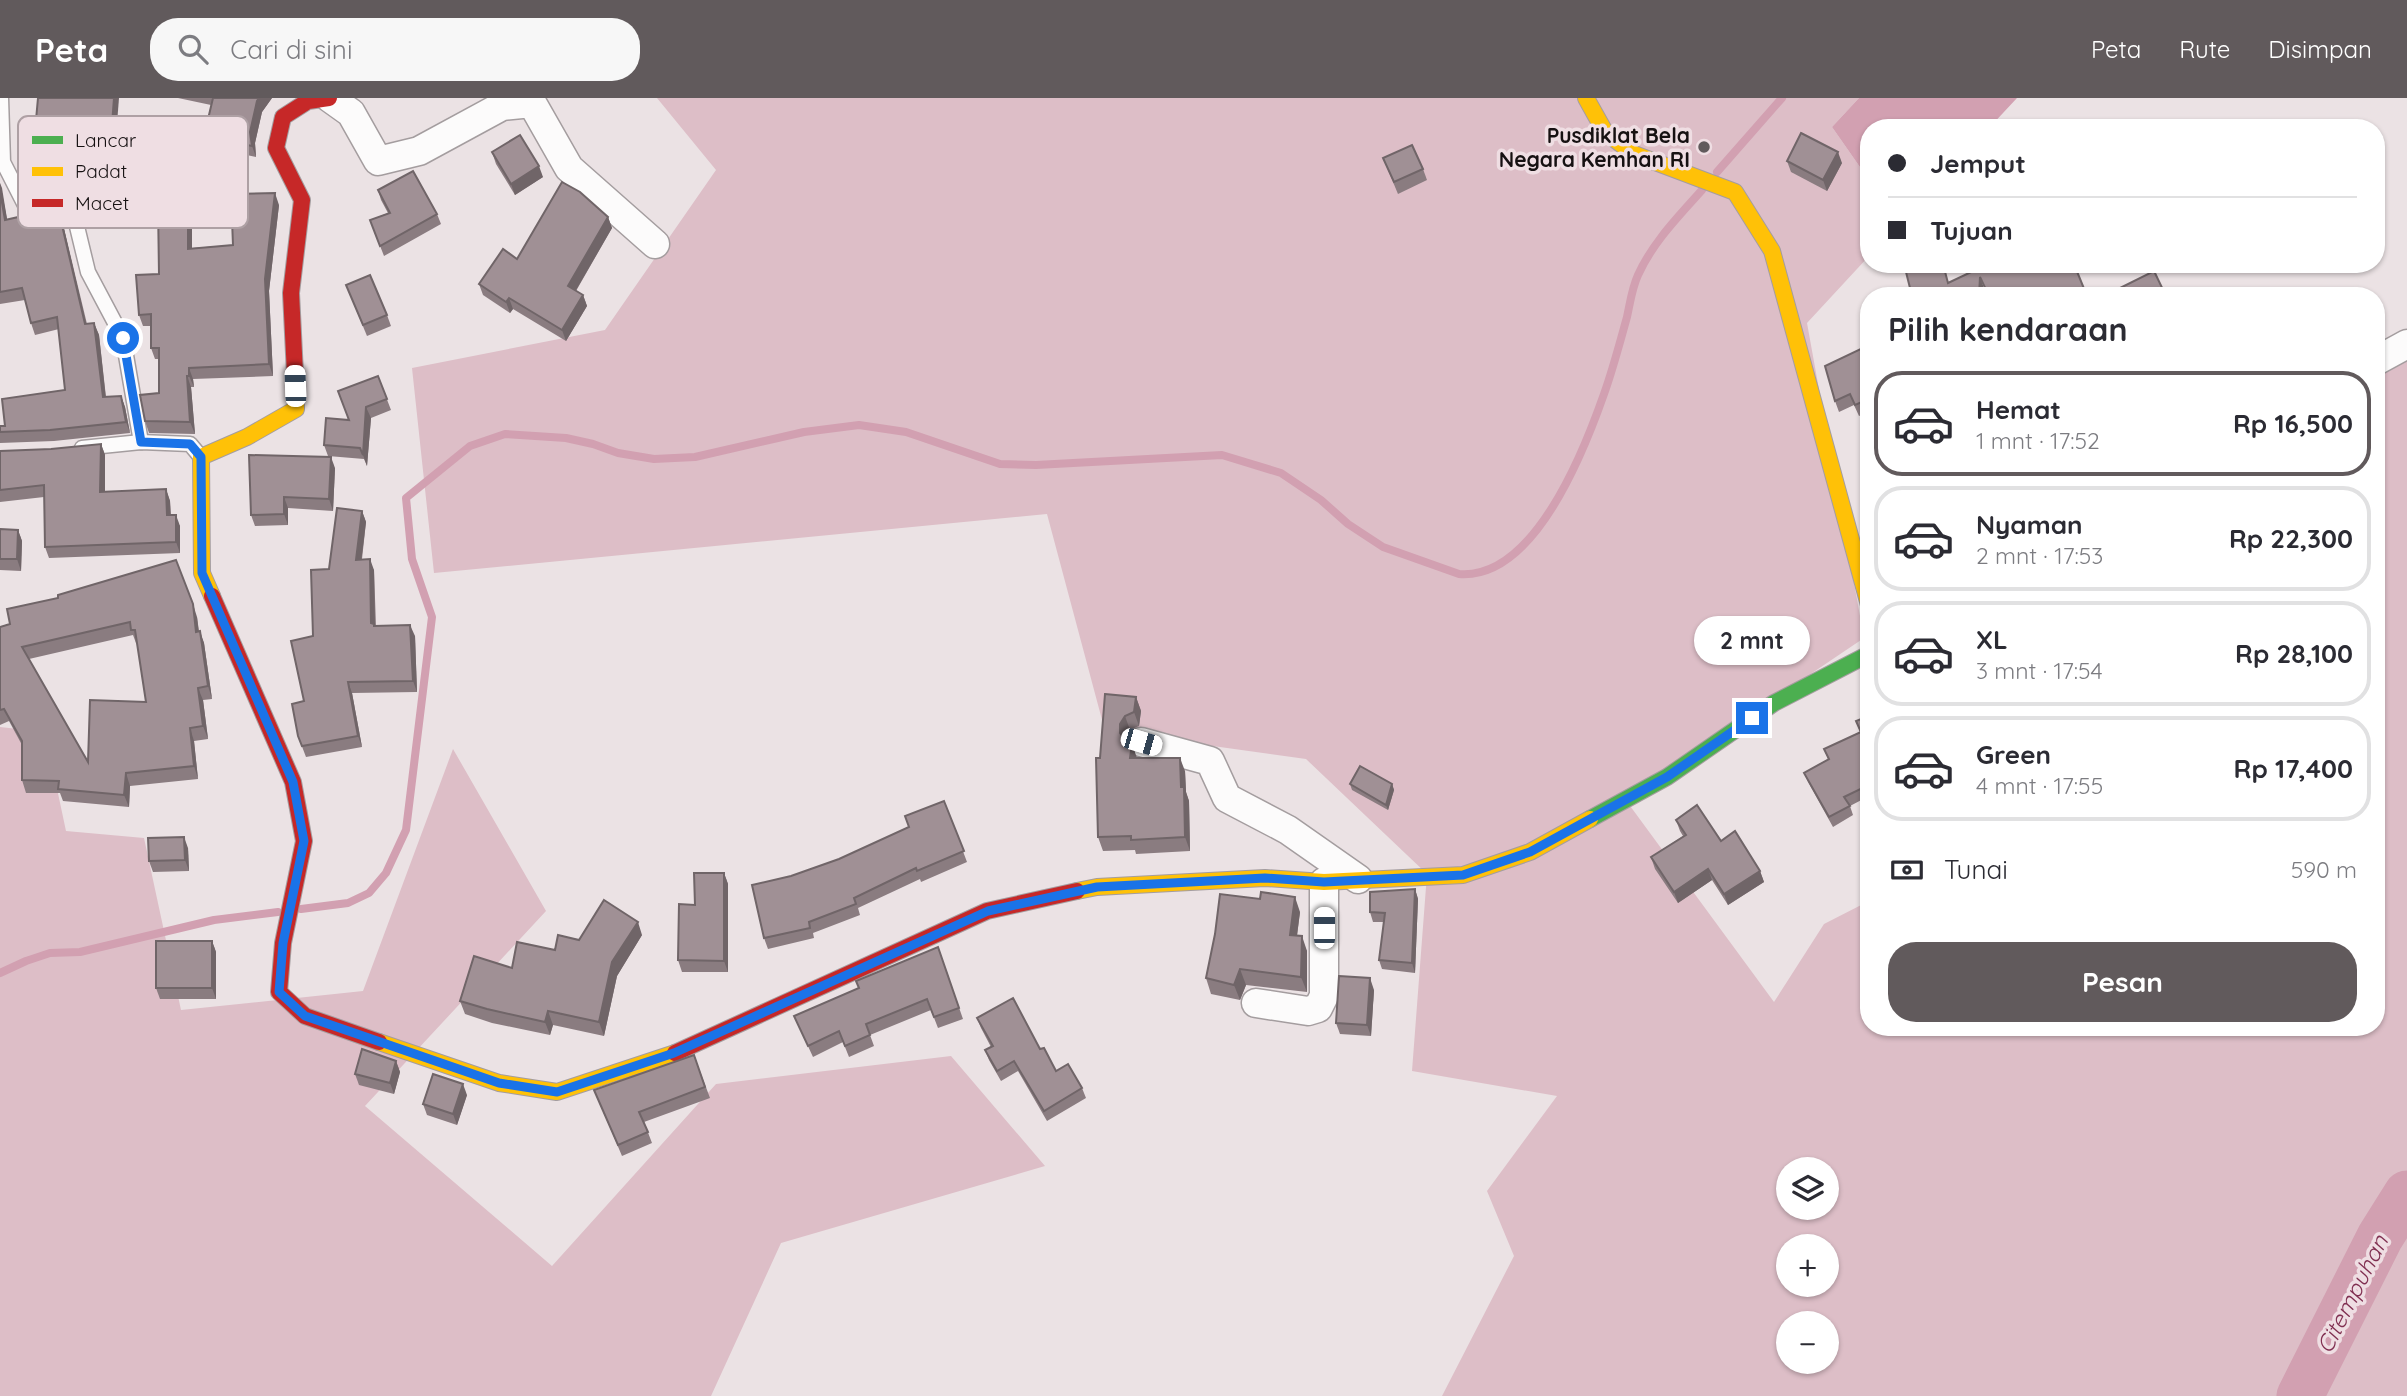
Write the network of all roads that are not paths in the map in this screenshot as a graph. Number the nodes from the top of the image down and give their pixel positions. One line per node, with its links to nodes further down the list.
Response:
1 (1, 98): 4 (lane)
2 (330, 98): 6 (street); 11 (street)
3 (1586, 98): 12 (street)
4 (18, 190)
5 (77, 228): 9 (lane)
6 (655, 244)
7 (2407, 344): 8 (street)
8 (2385, 356)
9 (141, 442): 10 (lane); 11 (lane)
10 (67, 450)
11 (201, 457): 16 (street)
12 (1860, 572)
13 (1860, 659): 15 (street)
14 (1141, 742): 15 (street)
15 (1358, 879): 16 (street)
16 (1324, 882): 17 (street)
17 (1255, 1003)

